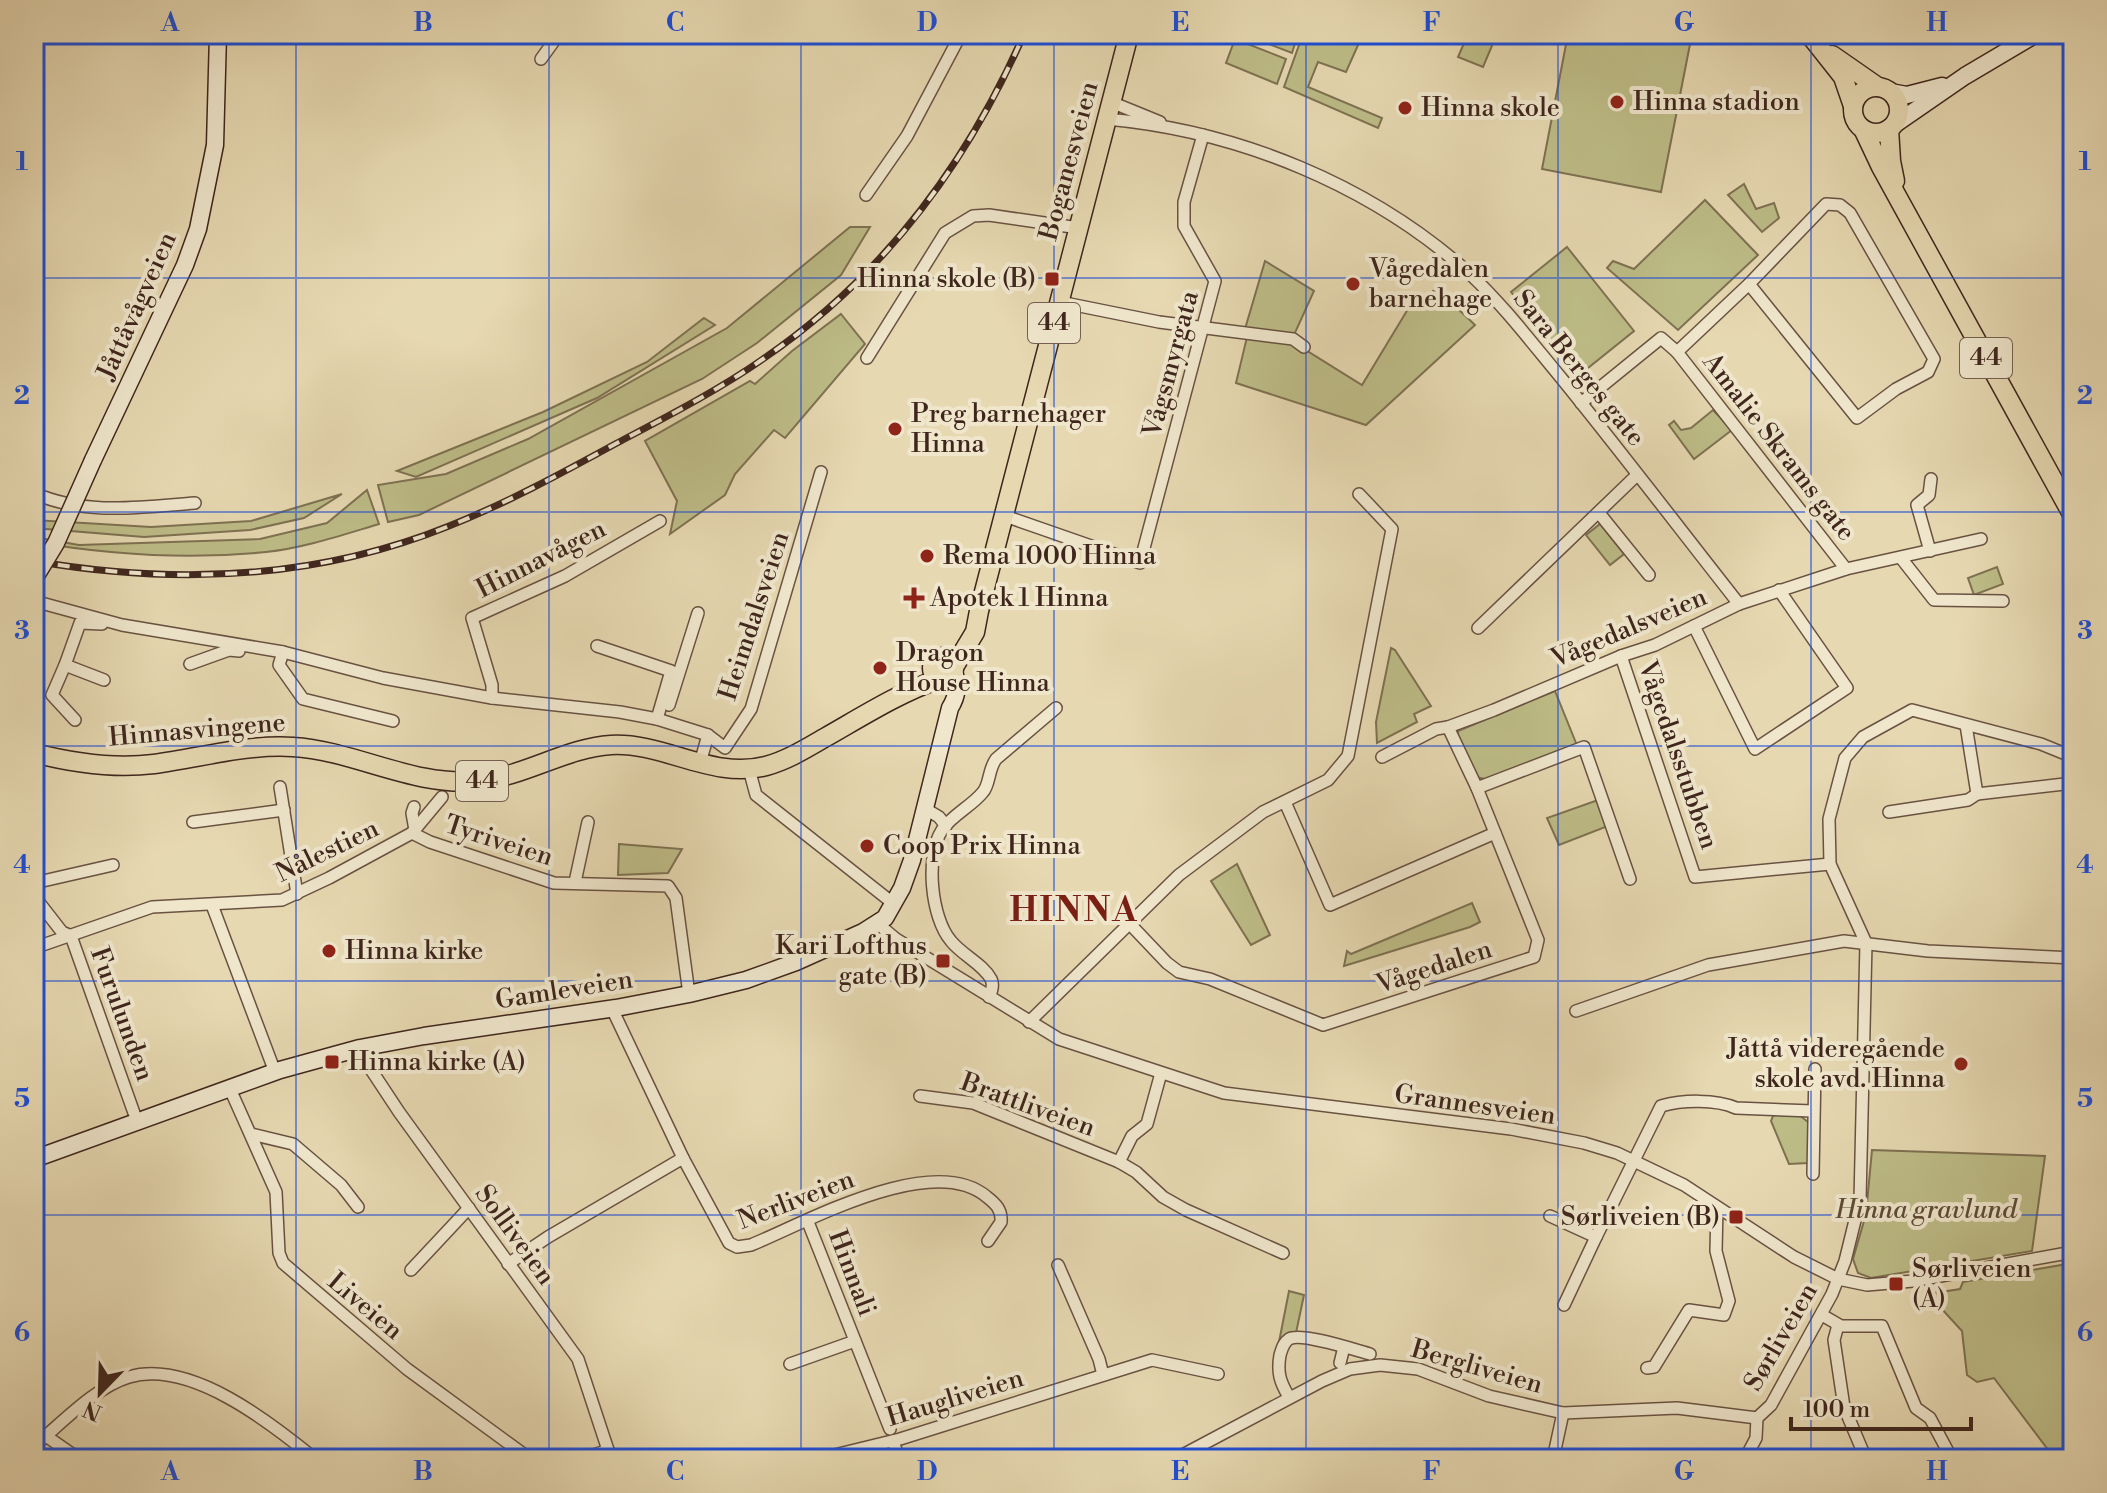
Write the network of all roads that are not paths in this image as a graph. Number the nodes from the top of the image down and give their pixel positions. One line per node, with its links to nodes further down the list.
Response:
1 (218, 34): 40 (street, Jåttåvågveien, bridge)
2 (559, 34): 7 (street)
3 (961, 34): 15 (street)
4 (1129, 34): 11 (main road, Boganesveien / 44)
5 (2036, 34): 8 (street)
6 (1814, 40): 9 (main road, 44); 10 (main road, 44)
7 (541, 59)
8 (1965, 76): 9 (street); 12 (street)
9 (1884, 89): 10 (main road); 12 (main road, 44)
10 (1853, 106): 13 (main road, 44)
11 (1109, 110): 14 (street, Sara Berges gate); 17 (main road, Boganesveien / 44)
12 (1892, 127): 13 (main road); 16 (main road, 44)
13 (1864, 131): 16 (main road, 44)
14 (1203, 135): 20 (street, Vågsmyrgata); 24 (street, Sara Berges gate)
15 (866, 195)
16 (1899, 199): 33 (main road, 44)
17 (1079, 228): 19 (main road, Boganesveien / 44); 23 (street)
18 (1749, 284): 18 (street); 22 (street)
19 (1060, 302): 20 (street); 32 (main road, Boganesveien / 44)
20 (1202, 327): 21 (street); 32 (street, Vågsmyrgata)
21 (1304, 347)
22 (1677, 352): 24 (street); 38 (street, Amalie Skrams gate)
23 (867, 358)
24 (1581, 403): 26 (street, Sara Berges gate)
25 (821, 472): 63 (street, Heimdalsveien)
26 (1637, 475): 31 (street); 44 (street, Sara Berges gate)
27 (1931, 479): 36 (street)
28 (34, 493): 30 (street)
29 (1359, 494): 76 (street)
30 (195, 503)
31 (1599, 513): 39 (street); 48 (street)
32 (1005, 516): 54 (main road, Boganesveien / 44)
33 (2073, 516)
34 (660, 521): 56 (street, Hinnavågen)
35 (1981, 539): 36 (street, Vågedalsveien)
36 (1930, 551): 37 (street, Vågedalsveien)
37 (1901, 558): 38 (street, Vågedalsveien); 43 (street)
38 (1846, 569): 41 (street, Vågedalsveien)
39 (1649, 575)
40 (34, 579)
41 (1779, 590): 44 (street, Vågedalsveien); 47 (street)
42 (34, 601): 46 (street)
43 (2003, 601)
44 (1739, 604): 47 (street, Vågedalsveien)
45 (698, 613): 59 (street)
46 (122, 625): 50 (street); 53 (street)
47 (1694, 626): 51 (street, Vågedalsveien)
48 (1478, 628)
49 (597, 646): 59 (street)
50 (283, 652): 52 (street); 56 (street); 60 (street)
51 (1621, 656): 62 (street, Vågedalsveien); 86 (street, Vågedalsstubben)
52 (190, 664)
53 (65, 665): 55 (street); 58 (street)
54 (944, 670): 70 (main road, Hinnasvingene / 44); 78 (street, Gamleveien)
55 (104, 680)
56 (492, 698): 59 (street)
57 (1056, 708): 83 (street)
58 (75, 720)
59 (660, 720): 63 (street)
60 (393, 721)
61 (1966, 725): 67 (street); 74 (street); 86 (street)
62 (1448, 727): 66 (street, Vågedalsveien); 73 (street, Vågedalen)
63 (708, 735): 69 (street)
64 (34, 743): 68 (main road, Hinnasvingene / 44)
65 (34, 753): 68 (main road, Hinnasvingene / 44)
66 (1382, 757)
67 (2073, 757)
68 (61, 758): 69 (main road, Hinnasvingene / 44)
69 (700, 763): 70 (main road, Hinnasvingene / 44)
70 (749, 769): 93 (street)
71 (2073, 783): 74 (street)
72 (280, 787): 79 (street)
73 (1477, 788): 85 (street, Vågedalen); 88 (street)
74 (1977, 794): 80 (street)
75 (442, 797): 84 (street, Nålestien)
76 (1285, 802): 85 (street); 96 (street)
77 (414, 807): 84 (street)
78 (924, 808): 83 (street); 93 (street, Gamleveien)
79 (284, 810): 81 (street); 91 (street)
80 (1889, 812)
81 (193, 822)
82 (588, 822): 89 (street, Tyriveien)
83 (946, 826): 102 (street)
84 (413, 832): 89 (street, Tyriveien); 91 (street, Nålestien)
85 (1495, 833): 96 (street, Vågedalen)
86 (1830, 864): 98 (street)
87 (113, 865): 90 (street)
88 (1630, 879)
89 (575, 882): 101 (street, Tyriveien)
90 (34, 883)
91 (297, 894): 94 (street, Nålestien)
92 (34, 896): 97 (street, Furulunden)
93 (894, 904): 95 (street, Gamleveien)
94 (212, 905): 97 (street, Nålestien); 108 (street)
95 (877, 923): 101 (street, Gamleveien); 102 (street, Grannesveien)
96 (1129, 923): 105 (street)
97 (71, 936): 99 (street, Nålestien); 113 (street, Furulunden)
98 (1866, 943): 100 (street); 104 (street); 132 (street, Sørliveien)
99 (34, 948)
100 (2073, 958)
101 (689, 994): 103 (street, Gamleveien)
102 (989, 997): 105 (street, Grannesveien)
103 (616, 1008): 106 (street, Gamleveien); 115 (street, Nerliveien)
104 (1576, 1011)
105 (1029, 1022): 109 (street, Grannesveien)
106 (360, 1048): 108 (street, Gamleveien); 122 (street, Solliveien)
107 (1815, 1069): 112 (street)
108 (275, 1072): 110 (street, Gamleveien)
109 (1161, 1073): 117 (street, Grannesveien); 118 (street, Brattliveien)
110 (230, 1089): 114 (street, Liveien); 116 (street, Gamleveien)
111 (920, 1096): 118 (street, Brattliveien)
112 (1813, 1111): 117 (street); 119 (street)
113 (134, 1113)
114 (251, 1134): 120 (street); 154 (street, Liveien)
115 (683, 1158): 124 (street, Nerliveien); 129 (street)
116 (34, 1159)
117 (1634, 1160): 121 (street, Grannesveien); 125 (street)
118 (1119, 1162): 128 (street, Brattliveien)
119 (1813, 1174)
120 (358, 1207)
121 (1717, 1207): 132 (street, Grannesveien); 141 (street)
122 (469, 1208): 129 (street, Solliveien); 131 (street)
123 (1550, 1216): 125 (street)
124 (808, 1222): 126 (street, Nerliveien); 136 (street, Hinnali)
125 (1596, 1237): 133 (street)
126 (988, 1241)
127 (2073, 1252): 132 (street, Grannesveien)
128 (1283, 1253)
129 (508, 1264): 150 (street, Solliveien)
130 (1058, 1265): 143 (street)
131 (411, 1270)
132 (1838, 1279): 134 (street, Sørliveien)
133 (1564, 1305)
134 (1822, 1315): 135 (street); 146 (street, Sørliveien)
135 (1838, 1325): 160 (street); 161 (street)
136 (855, 1341): 140 (street, Hinnali); 147 (street, Hinnali)
137 (1344, 1347): 138 (street, Bergliveien); 139 (street); 144 (street, Bergliveien)
138 (1370, 1354)
139 (1340, 1363)
140 (790, 1364)
141 (1647, 1368)
142 (1218, 1374): 143 (street, Haugliveien)
143 (1103, 1375): 147 (street, Haugliveien)
144 (1289, 1397): 145 (street, Bergliveien); 151 (street, Bergliveien)
145 (1563, 1413): 146 (street, Bergliveien); 158 (street, Bergliveien)
146 (1757, 1418): 159 (street, Sørliveien)
147 (891, 1435): 156 (street, Haugliveien); 157 (street, Hinnali)
148 (46, 1436): 149 (street); 152 (street); 153 (street)
149 (34, 1446)
150 (611, 1454): 155 (street)
151 (1177, 1458)
152 (79, 1459)
153 (315, 1459)
154 (530, 1459)
155 (582, 1459)
156 (818, 1459)
157 (899, 1459)
158 (1553, 1459)
159 (1745, 1459)
160 (1866, 1459)
161 (1952, 1459)

